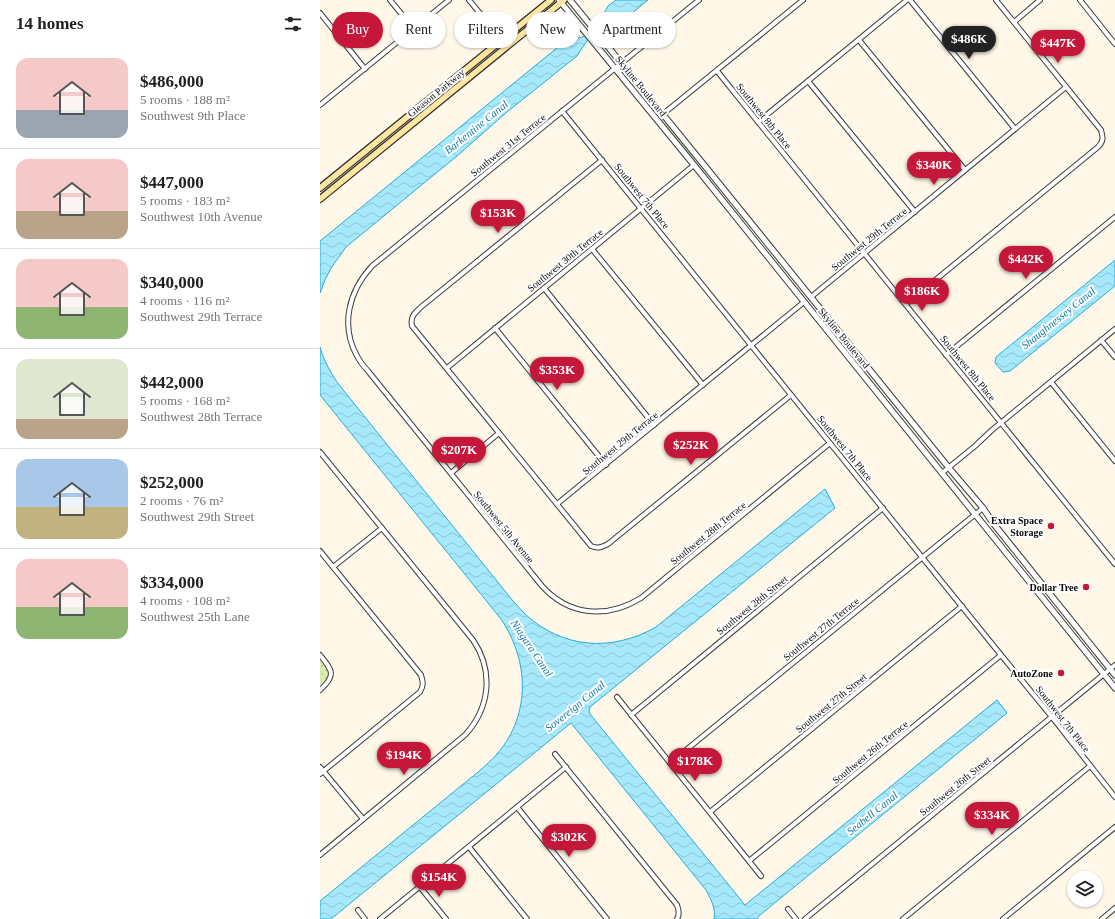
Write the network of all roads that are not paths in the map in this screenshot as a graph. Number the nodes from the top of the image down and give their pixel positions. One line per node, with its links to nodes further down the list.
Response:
1 (390, 0): 14 (street)
2 (449, 0): 15 (street)
3 (469, 0): 16 (street)
4 (551, 0): 19 (main road, Gleason Parkway)
5 (570, 0): 26 (street, Skyline Boulevard)
6 (699, 0): 26 (street, Southwest 31st Terrace)
7 (803, 0): 29 (street)
8 (907, 0): 21 (street)
9 (910, 0): 37 (street)
10 (996, 0): 18 (street)
11 (1040, 0): 18 (street)
12 (1080, 0): 22 (street)
13 (561, 1): 20 (main road, Gleason Parkway); 27 (street, Skyline Boulevard)
14 (400, 12)
15 (435, 12)
16 (479, 12)
17 (320, 13): 28 (street)
18 (1014, 22): 31 (street)
19 (518, 26)
20 (518, 37)
21 (859, 40): 30 (street); 41 (street)
22 (1115, 44)
23 (391, 48): 28 (street)
24 (491, 48): 42 (main road, Gleason Parkway)
25 (505, 48): 43 (main road, Gleason Parkway)
26 (622, 63): 27 (street, Southwest 31st Terrace); 34 (street, Skyline Boulevard)
27 (615, 68): 33 (street, Southwest 31st Terrace); 35 (street, Skyline Boulevard)
28 (365, 69): 32 (street)
29 (717, 70): 34 (street); 36 (street, Southwest 8th Place)
30 (808, 81): 36 (street); 45 (street)
31 (1066, 88): 37 (street, Southwest 29th Terrace); 52 (street)
32 (320, 105)
33 (562, 111): 38 (street, Southwest 7th Place); 53 (street, Southwest 31st Terrace)
34 (663, 114): 35 (street); 39 (street, Skyline Boulevard)
35 (657, 120): 40 (street, Skyline Boulevard)
36 (758, 122): 48 (street, Southwest 8th Place)
37 (1015, 129): 41 (street, Southwest 29th Terrace)
38 (602, 160): 44 (street, Southwest 7th Place); 60 (street)
39 (700, 160): 40 (street); 50 (street, Skyline Boulevard)
40 (694, 165): 44 (street, Southwest 30th Terrace); 51 (street, Skyline Boulevard)
41 (965, 170): 45 (street, Southwest 29th Terrace)
42 (320, 188)
43 (320, 199)
44 (641, 208): 47 (street, Southwest 30th Terrace); 57 (street, Southwest 7th Place)
45 (915, 212): 48 (street, Southwest 29th Terrace)
46 (1115, 217): 58 (street)
47 (592, 248): 49 (street, Southwest 30th Terrace); 62 (street)
48 (864, 253): 50 (street, Southwest 29th Terrace); 52 (street, Southwest 8th Place)
49 (544, 288): 54 (street, Southwest 30th Terrace); 65 (street)
50 (811, 297): 51 (street); 71 (street, Skyline Boulevard)
51 (804, 302): 57 (street, Southwest 29th Terrace); 73 (street, Skyline Boulevard)
52 (906, 304): 58 (street, Southwest 8th Place)
53 (348, 318): 72 (street, Southwest 5th Avenue)
54 (495, 328): 60 (street, Southwest 30th Terrace); 70 (street)
55 (1115, 329): 56 (street)
56 (1102, 340): 59 (street); 61 (street)
57 (752, 346): 62 (street, Southwest 29th Terrace); 63 (street, Southwest 7th Place)
58 (946, 355): 64 (street, Southwest 8th Place)
59 (1115, 357)
60 (447, 368): 66 (street)
61 (1051, 382): 64 (street); 69 (street)
62 (703, 385): 65 (street, Southwest 29th Terrace)
63 (791, 395): 67 (street, Southwest 7th Place); 74 (street)
64 (1001, 422): 71 (street); 81 (street, Southwest 8th Place)
65 (654, 425): 70 (street, Southwest 29th Terrace)
66 (499, 433): 72 (street); 74 (street)
67 (830, 444): 75 (street, Southwest 7th Place); 84 (street, Southwest 28th Terrace)
68 (320, 452): 78 (street)
69 (1115, 461)
70 (606, 465): 74 (street, Southwest 29th Terrace)
71 (949, 468): 73 (street); 76 (street, Skyline Boulevard)
72 (451, 473): 84 (street, Southwest 5th Avenue)
73 (942, 473): 77 (street, Skyline Boulevard)
74 (557, 504)
75 (883, 508): 80 (street, Southwest 7th Place); 93 (street, Southwest 28th Street)
76 (983, 508): 77 (street, Southwest 27th Terrace); 87 (street, Skyline Boulevard)
77 (975, 514): 80 (street, Southwest 27th Terrace); 88 (street, Skyline Boulevard)
78 (382, 528): 82 (street); 103 (street)
79 (320, 551): 82 (street)
80 (923, 557): 83 (street, Southwest 7th Place); 96 (street, Southwest 27th Terrace)
81 (1115, 564)
82 (333, 567): 99 (street)
83 (962, 606): 86 (street, Southwest 7th Place); 102 (street, Southwest 27th Street)
84 (586, 611)
85 (320, 655): 91 (street)
86 (1001, 655): 94 (street, Southwest 7th Place); 107 (street, Southwest 26th Terrace)
87 (1113, 667): 88 (street, Southwest 26th Street); 89 (street, Skyline Boulevard)
88 (1104, 674): 90 (street, Skyline Boulevard); 94 (street, Southwest 26th Street)
89 (1115, 674)
90 (1115, 688)
91 (320, 690)
92 (617, 697): 93 (street)
93 (631, 715): 96 (street)
94 (1052, 717): 97 (street, Southwest 7th Place); 120 (street, Southwest 26th Street)
95 (555, 754): 98 (street)
96 (670, 763): 102 (street)
97 (1090, 766): 100 (street, Southwest 7th Place); 121 (street)
98 (566, 767): 101 (street); 113 (street)
99 (321, 771): 103 (street)
100 (1115, 797)
101 (517, 807): 105 (street); 118 (street)
102 (710, 812): 107 (street)
103 (363, 819): 106 (street)
104 (1115, 827): 122 (street)
105 (468, 847): 109 (street); 117 (street)
106 (320, 855)
107 (749, 861): 108 (street)
108 (761, 876)
109 (420, 887): 115 (street); 116 (street)
110 (1115, 908): 123 (street)
111 (788, 909): 119 (street)
112 (358, 910): 114 (street)
113 (678, 917)
114 (365, 919)
115 (380, 919)
116 (446, 919)
117 (527, 919)
118 (607, 919)
119 (796, 919)
120 (805, 919)
121 (903, 919)
122 (1003, 919)
123 (1102, 919)

